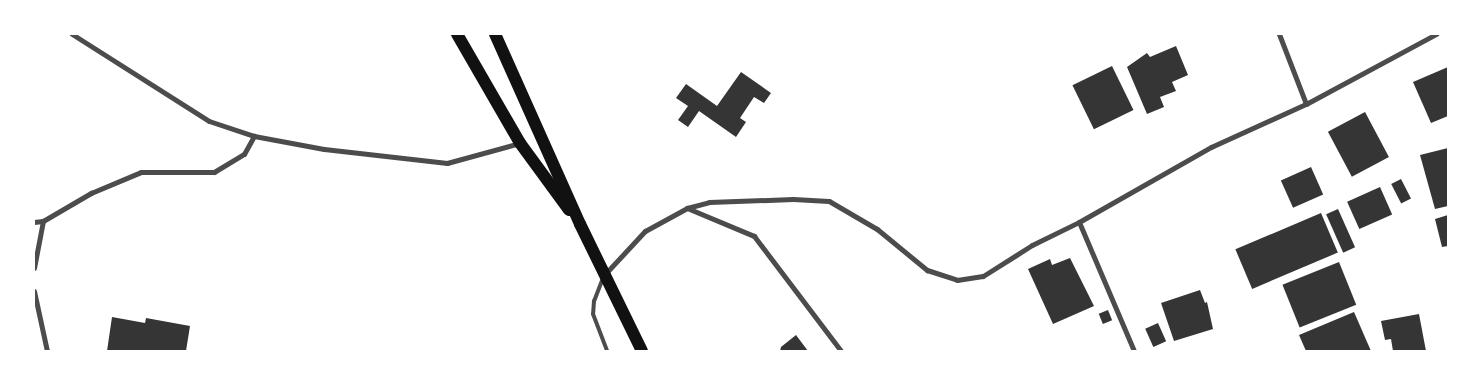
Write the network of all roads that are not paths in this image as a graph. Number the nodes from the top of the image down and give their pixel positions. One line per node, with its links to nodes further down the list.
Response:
1 (72, 34): 7 (street)
2 (457, 34): 8 (main road)
3 (495, 34): 13 (main road)
4 (1279, 34): 6 (street)
5 (1436, 34): 6 (street)
6 (1306, 104): 12 (street)
7 (254, 136): 8 (street); 10 (street)
8 (520, 143): 13 (main road)
9 (687, 208): 12 (street); 15 (street); 20 (street)
10 (43, 221): 11 (street); 14 (street)
11 (34, 222)
12 (1079, 222): 21 (street)
13 (580, 224): 15 (main road)
14 (34, 268)
15 (605, 275): 18 (lane); 19 (main road)
16 (34, 291): 17 (street)
17 (46, 351)
18 (607, 351)
19 (642, 351)
20 (841, 351)
21 (1134, 351)

